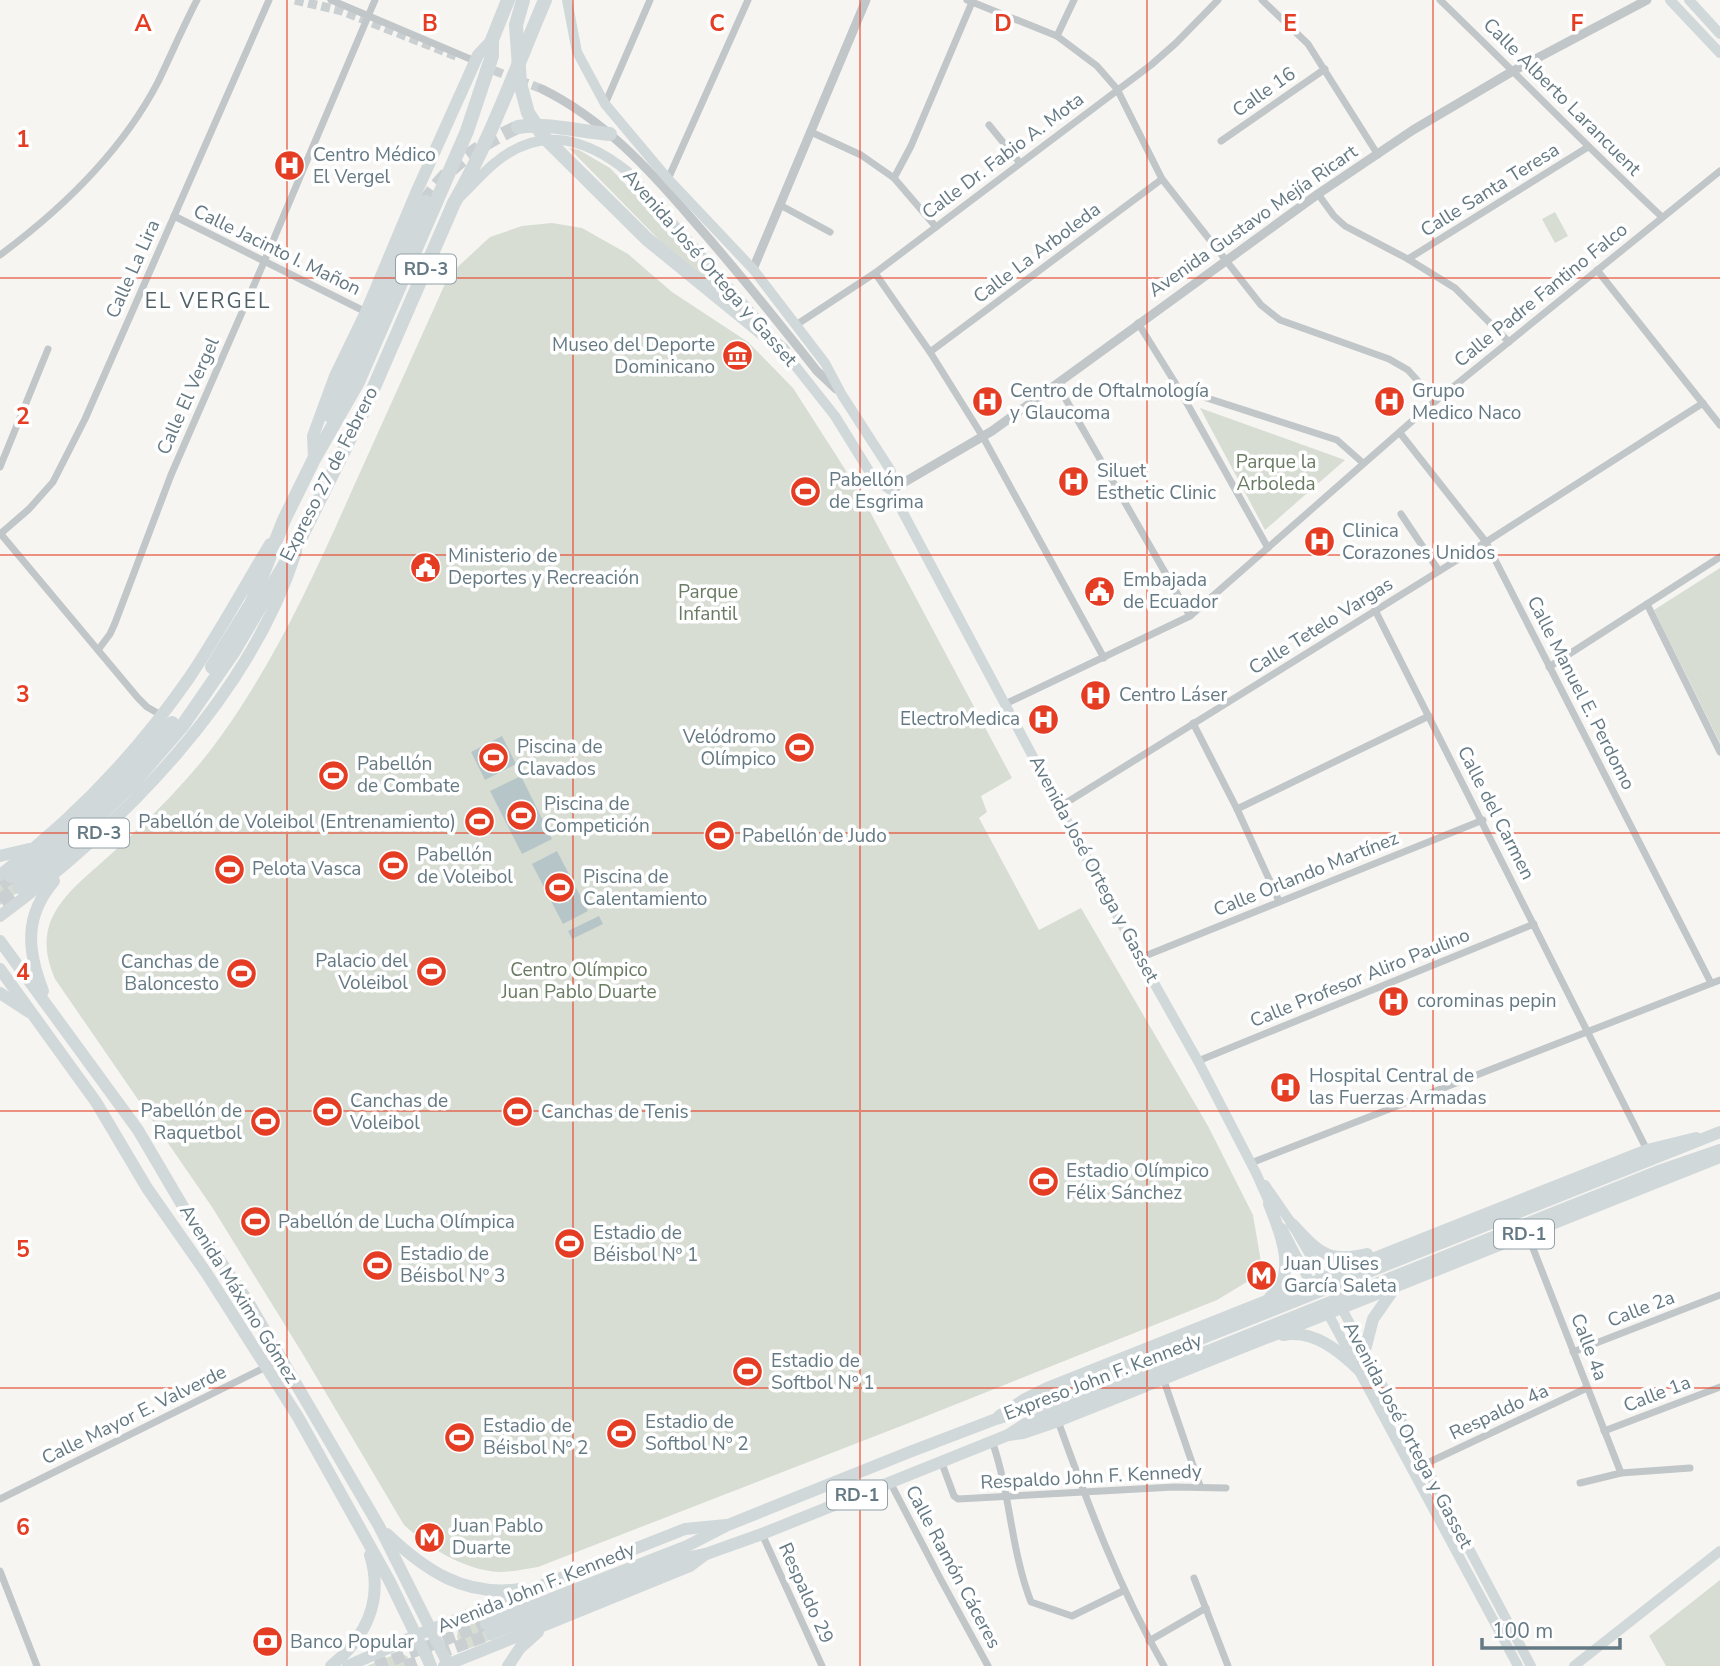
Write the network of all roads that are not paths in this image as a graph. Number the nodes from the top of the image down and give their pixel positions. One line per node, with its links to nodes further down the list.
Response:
1 (197, 0): 51 (street)
2 (269, 0): 47 (street, Calle La Lira)
3 (331, 0): 20 (street)
4 (375, 0): 20 (street, Calle El Vergel)
5 (508, 0): 23 (highway, RD-3)
6 (523, 0): 63 (highway)
7 (545, 0): 45 (highway, Expreso 27 de Febrero / RD-3)
8 (567, 0): 30 (main road, Avenida José Ortega y Gasset)
9 (650, 0): 30 (street)
10 (748, 0): 41 (street)
11 (866, 0): 33 (street)
12 (1074, 0): 22 (street)
13 (1218, 0): 29 (street, Calle Dr. Fabio A. Mota)
14 (1262, 0): 26 (street)
15 (1440, 0): 27 (street, Calle Alberto Larancuent)
16 (1647, 0): 27 (street, Avenida Gustavo Mejía Ricart)
17 (1670, 0): 24 (main road)
18 (1689, 0): 21 (main road)
19 (970, 1): 22 (street); 40 (street)
20 (368, 17): 25 (street); 54 (street, Calle El Vergel)
21 (1720, 34)
22 (1057, 36): 29 (street)
23 (492, 40): 25 (main road, RD-3); 73 (highway, Expreso 27 de Febrero / RD-3)
24 (1720, 53)
25 (475, 61): 58 (main road, RD-3)
26 (1325, 69): 35 (street, Calle 16); 37 (street)
27 (1513, 71): 36 (street, Calle Alberto Larancuent); 37 (street, Avenida Gustavo Mejía Ricart)
28 (542, 89): 34 (street)
29 (1117, 89): 38 (street, Calle Dr. Fabio A. Mota); 42 (street)
30 (605, 104): 41 (main road, Avenida José Ortega y Gasset)
31 (989, 125): 38 (street)
32 (518, 127): 34 (highway)
33 (811, 132): 40 (street); 46 (street)
34 (610, 134): 67 (street)
35 (1221, 141)
36 (1588, 148): 48 (street, Calle Alberto Larancuent); 52 (street, Calle Santa Teresa)
37 (1378, 155): 43 (street, Avenida Gustavo Mejía Ricart)
38 (1020, 163): 49 (street, Calle Dr. Fabio A. Mota)
39 (1718, 176): 48 (street, Calle Padre Fantino Falco)
40 (894, 178): 49 (street)
41 (668, 179): 55 (main road, Avenida José Ortega y Gasset)
42 (1162, 179): 53 (street); 64 (street, Calle La Arboleda)
43 (1318, 194): 52 (street); 53 (street, Avenida Gustavo Mejía Ricart)
44 (425, 202): 73 (highway)
45 (454, 203): 63 (main road, Avenida José Ortega y Gasset); 80 (highway, Expreso 27 de Febrero / RD-3)
46 (780, 205): 50 (street); 55 (street)
47 (174, 216): 54 (street, Calle Jacinto I. Mañon); 79 (street, Calle La Lira)
48 (1662, 217): 56 (street, Calle Padre Fantino Falco)
49 (936, 227): 57 (street, Calle Dr. Fabio A. Mota)
50 (830, 232)
51 (0, 255)
52 (1408, 259): 61 (street)
53 (1226, 261): 59 (street, Avenida Gustavo Mejía Ricart); 68 (street)
54 (264, 262): 58 (street, Calle Jacinto I. Mañon); 88 (street, Calle El Vergel)
55 (753, 269): 60 (main road, Avenida José Ortega y Gasset)
56 (1597, 270): 61 (street, Calle Padre Fantino Falco); 69 (street)
57 (875, 273): 60 (street, Calle Dr. Fabio A. Mota); 64 (street)
58 (366, 312): 73 (main road, RD-3)
59 (1138, 323): 65 (street, Avenida Gustavo Mejía Ricart); 66 (street)
60 (796, 325): 67 (main road, Avenida José Ortega y Gasset)
61 (1509, 342): 68 (street, Calle Padre Fantino Falco)
62 (48, 349): 75 (street)
63 (783, 350): 76 (main road, Avenida José Ortega y Gasset)
64 (930, 352): 72 (street)
65 (1057, 384): 72 (street, Avenida Gustavo Mejía Ricart); 87 (street)
66 (1179, 388): 74 (street); 82 (street)
67 (842, 395): 76 (main road, Avenida José Ortega y Gasset)
68 (1436, 401): 71 (street, Calle Padre Fantino Falco)
69 (1703, 403): 70 (street); 81 (street, Calle Tetelo Vargas)
70 (1720, 425)
71 (1400, 433): 74 (street, Calle Padre Fantino Falco); 81 (street, Calle Manuel E. Perdomo)
72 (983, 437): 76 (street, Avenida Gustavo Mejía Ricart); 89 (street)
73 (314, 453): 78 (highway, Expreso 27 de Febrero / RD-3)
74 (1363, 463): 82 (street, Calle Padre Fantino Falco)
75 (0, 467)
76 (891, 490): 91 (main road, Avenida José Ortega y Gasset)
77 (1401, 514): 84 (street)
78 (284, 520): 92 (main road, RD-3); 102 (highway, Expreso 27 de Febrero / RD-3)
79 (0, 534): 88 (street)
80 (302, 535): 100 (main road, RD-3); 102 (highway, Expreso 27 de Febrero / RD-3)
81 (1486, 542): 84 (street, Calle Tetelo Vargas); 90 (street, Calle Manuel E. Perdomo)
82 (1268, 548): 87 (street, Calle Padre Fantino Falco)
83 (1720, 557): 85 (street)
84 (1439, 571): 86 (street, Calle Tetelo Vargas)
85 (1647, 604): 90 (street); 95 (street)
86 (1375, 610): 93 (street, Calle del Carmen); 94 (street, Calle Tetelo Vargas)
87 (1190, 616): 89 (street, Calle Padre Fantino Falco)
88 (98, 650): 92 (street)
89 (1104, 658): 91 (street, Calle Padre Fantino Falco)
90 (1549, 667): 110 (street, Calle Manuel E. Perdomo)
91 (1005, 704): 96 (main road, Avenida José Ortega y Gasset)
92 (161, 715): 99 (main road, RD-3)
93 (1429, 716): 97 (street); 98 (street, Calle del Carmen)
94 (1193, 723): 96 (street, Calle Tetelo Vargas); 97 (street)
95 (1720, 752)
96 (1060, 806): 107 (main road, Avenida José Ortega y Gasset)
97 (1237, 809): 103 (street)
98 (1483, 820): 103 (street, Calle Orlando Martínez); 105 (street, Calle del Carmen)
99 (39, 846): 101 (main road); 102 (main road, RD-3)
100 (79, 851): 104 (main road, RD-3); 112 (main road)
101 (0, 856)
102 (10, 879)
103 (1279, 901): 107 (street, Calle Orlando Martínez)
104 (0, 916)
105 (1534, 924): 114 (street, Calle del Carmen); 115 (street, Calle Profesor Aliro Paulino)
106 (0, 941): 112 (main road, Avenida Máximo Gómez)
107 (1140, 958): 115 (main road, Avenida José Ortega y Gasset)
108 (0, 969): 113 (main road, Avenida Máximo Gómez)
109 (1720, 980): 110 (street)
110 (1711, 983): 114 (street)
111 (0, 993): 113 (main road)
112 (49, 1008): 139 (main road, Avenida Máximo Gómez)
113 (37, 1018): 141 (main road, Avenida Máximo Gómez)
114 (1588, 1031): 119 (street); 120 (street)
115 (1198, 1061): 120 (main road, Avenida José Ortega y Gasset)
116 (1719, 1133): 119 (main road, Expreso John F. Kennedy / RD-1)
117 (1720, 1150): 119 (main road, Expreso John F. Kennedy / RD-1)
118 (1720, 1157): 123 (main road, RD-1)
119 (1651, 1161): 124 (main road, RD-1); 140 (main road, Expreso John F. Kennedy / RD-1)
120 (1254, 1168): 121 (main road, Avenida José Ortega y Gasset); 122 (main road, Avenida José Ortega y Gasset)
121 (1269, 1204): 128 (main road, Avenida José Ortega y Gasset); 131 (main road)
122 (1292, 1224): 125 (main road); 127 (main road, Avenida José Ortega y Gasset)
123 (1527, 1233): 126 (main road, RD-1); 137 (street, Calle 4a)
124 (1419, 1239): 125 (main road, RD-1); 126 (main road)
125 (1402, 1246): 127 (main road, RD-1)
126 (1433, 1270): 129 (main road, RD-1)
127 (1324, 1278): 128 (main road, RD-1); 132 (main road, Avenida José Ortega y Gasset)
128 (1310, 1283): 131 (main road, RD-1); 133 (main road, Avenida José Ortega y Gasset)
129 (1397, 1284): 132 (main road, RD-1); 138 (main road)
130 (1720, 1295): 137 (street, Calle 2a)
131 (1262, 1303): 134 (main road, RD-1)
132 (1342, 1308): 133 (main road, RD-1); 138 (main road, Avenida José Ortega y Gasset)
133 (1328, 1314): 135 (main road, RD-1); 142 (main road, Avenida José Ortega y Gasset)
134 (1218, 1320): 136 (main road); 146 (main road, RD-1)
135 (1262, 1338): 136 (main road, RD-1); 142 (main road)
136 (1233, 1350): 143 (main road, RD-1)
137 (1573, 1352): 145 (street, Calle 4a)
138 (1364, 1354): 152 (main road, Avenida José Ortega y Gasset)
139 (282, 1359): 141 (street, Calle Mayor E. Valverde); 163 (main road, Avenida Máximo Gómez)
140 (1146, 1367): 146 (main road, Expreso John F. Kennedy / RD-1); 149 (main road, Expreso John F. Kennedy / RD-1)
141 (265, 1368): 161 (street, Calle Mayor E. Valverde); 165 (main road, Avenida Máximo Gómez)
142 (1360, 1371): 187 (main road, Avenida José Ortega y Gasset)
143 (1163, 1378): 147 (main road, RD-1); 157 (street)
144 (1720, 1387): 148 (street, Calle 1a)
145 (1587, 1388): 148 (street, Calle 4a); 152 (street, Respaldo 4a)
146 (996, 1419): 162 (main road, Expreso John F. Kennedy / RD-1)
147 (1058, 1421): 149 (main road, RD-1); 159 (street)
148 (1604, 1431): 154 (street, Calle 4a)
149 (1008, 1435): 150 (main road, Expreso John F. Kennedy / RD-1)
150 (992, 1441): 151 (main road, Expreso John F. Kennedy / RD-1); 160 (street)
151 (941, 1460): 155 (main road, Expreso John F. Kennedy / RD-1); 160 (street, Respaldo John F. Kennedy)
152 (1423, 1465): 188 (main road, Avenida José Ortega y Gasset)
153 (1690, 1468): 154 (street)
154 (1621, 1473): 156 (street)
155 (890, 1482): 164 (main road, Expreso John F. Kennedy / RD-1); 184 (street, Calle Ramón Cáceres)
156 (1580, 1483)
157 (1200, 1486): 158 (street, Respaldo John F. Kennedy); 159 (street, Respaldo John F. Kennedy)
158 (1226, 1488)
159 (1083, 1491): 160 (street, Respaldo John F. Kennedy); 171 (street)
160 (1007, 1496): 171 (street)
161 (0, 1499)
162 (728, 1525): 167 (main road, Expreso John F. Kennedy / RD-1); 170 (main road, Avenida John F. Kennedy / RD-1)
163 (379, 1526): 170 (main road); 174 (main road, Avenida Máximo Gómez)
164 (762, 1534): 167 (main road, Expreso John F. Kennedy / RD-1); 183 (street, Respaldo 29)
165 (364, 1535): 175 (main road, Avenida Máximo Gómez); 179 (main road)
166 (1720, 1551): 189 (main road)
167 (706, 1554): 173 (main road, Avenida John F. Kennedy / RD-1)
168 (0, 1571): 178 (street)
169 (1194, 1578): 172 (street)
170 (541, 1585): 174 (main road, Avenida John F. Kennedy / RD-1)
171 (1123, 1591): 176 (street)
172 (1206, 1608): 176 (street); 186 (street)
173 (563, 1618): 177 (main road, Avenida John F. Kennedy / RD-1); 182 (main road)
174 (432, 1629): 175 (main road, Avenida John F. Kennedy / RD-1); 177 (main road, Avenida Máximo Gómez)
175 (417, 1635): 180 (main road, Avenida John F. Kennedy / RD-1); 181 (main road, Avenida Máximo Gómez)
176 (1149, 1640): 185 (street)
177 (448, 1665)
178 (37, 1666)
179 (331, 1666)
180 (348, 1666)
181 (431, 1666)
182 (508, 1666)
183 (822, 1666)
184 (988, 1666)
185 (1164, 1666)
186 (1228, 1666)
187 (1518, 1666)
188 (1531, 1666)
189 (1574, 1666)

